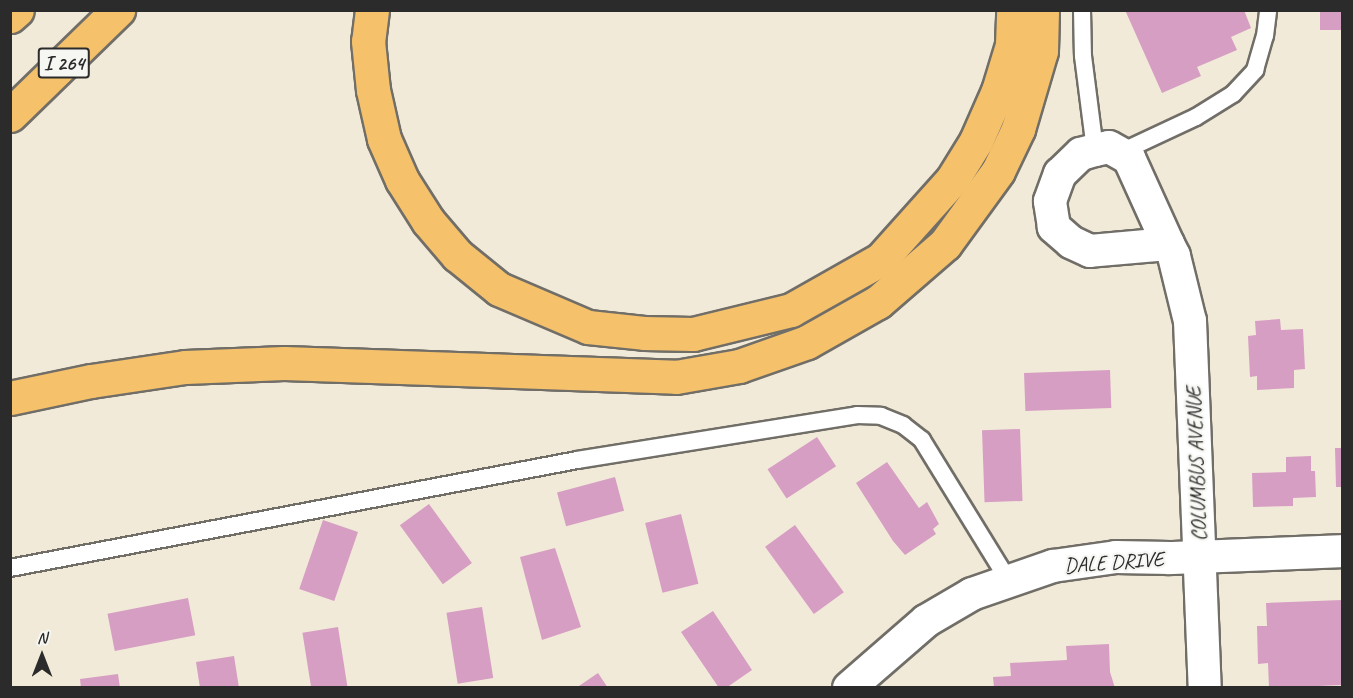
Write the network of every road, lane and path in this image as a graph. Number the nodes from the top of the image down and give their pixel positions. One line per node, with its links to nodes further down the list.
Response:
1 (17, 10): 8 (highway)
2 (118, 10): 10 (highway, I 264)
3 (372, 10): 9 (highway)
4 (1013, 10): 9 (highway)
5 (1042, 10): 9 (highway)
6 (1082, 10): 11 (lane)
7 (1268, 10): 11 (lane)
8 (10, 16)
9 (1027, 48): 13 (highway)
10 (10, 115)
11 (1107, 152): 12 (street, COLUMBUS AVENUE); 12 (street)
12 (1168, 244): 15 (street, COLUMBUS AVENUE)
13 (10, 398)
14 (1342, 551): 15 (street, DALE DRIVE)
15 (1200, 557): 17 (street, DALE DRIVE); 19 (street, COLUMBUS AVENUE)
16 (10, 568): 17 (lane)
17 (1008, 580): 18 (street, DALE DRIVE)
18 (849, 687)
19 (1205, 687)

